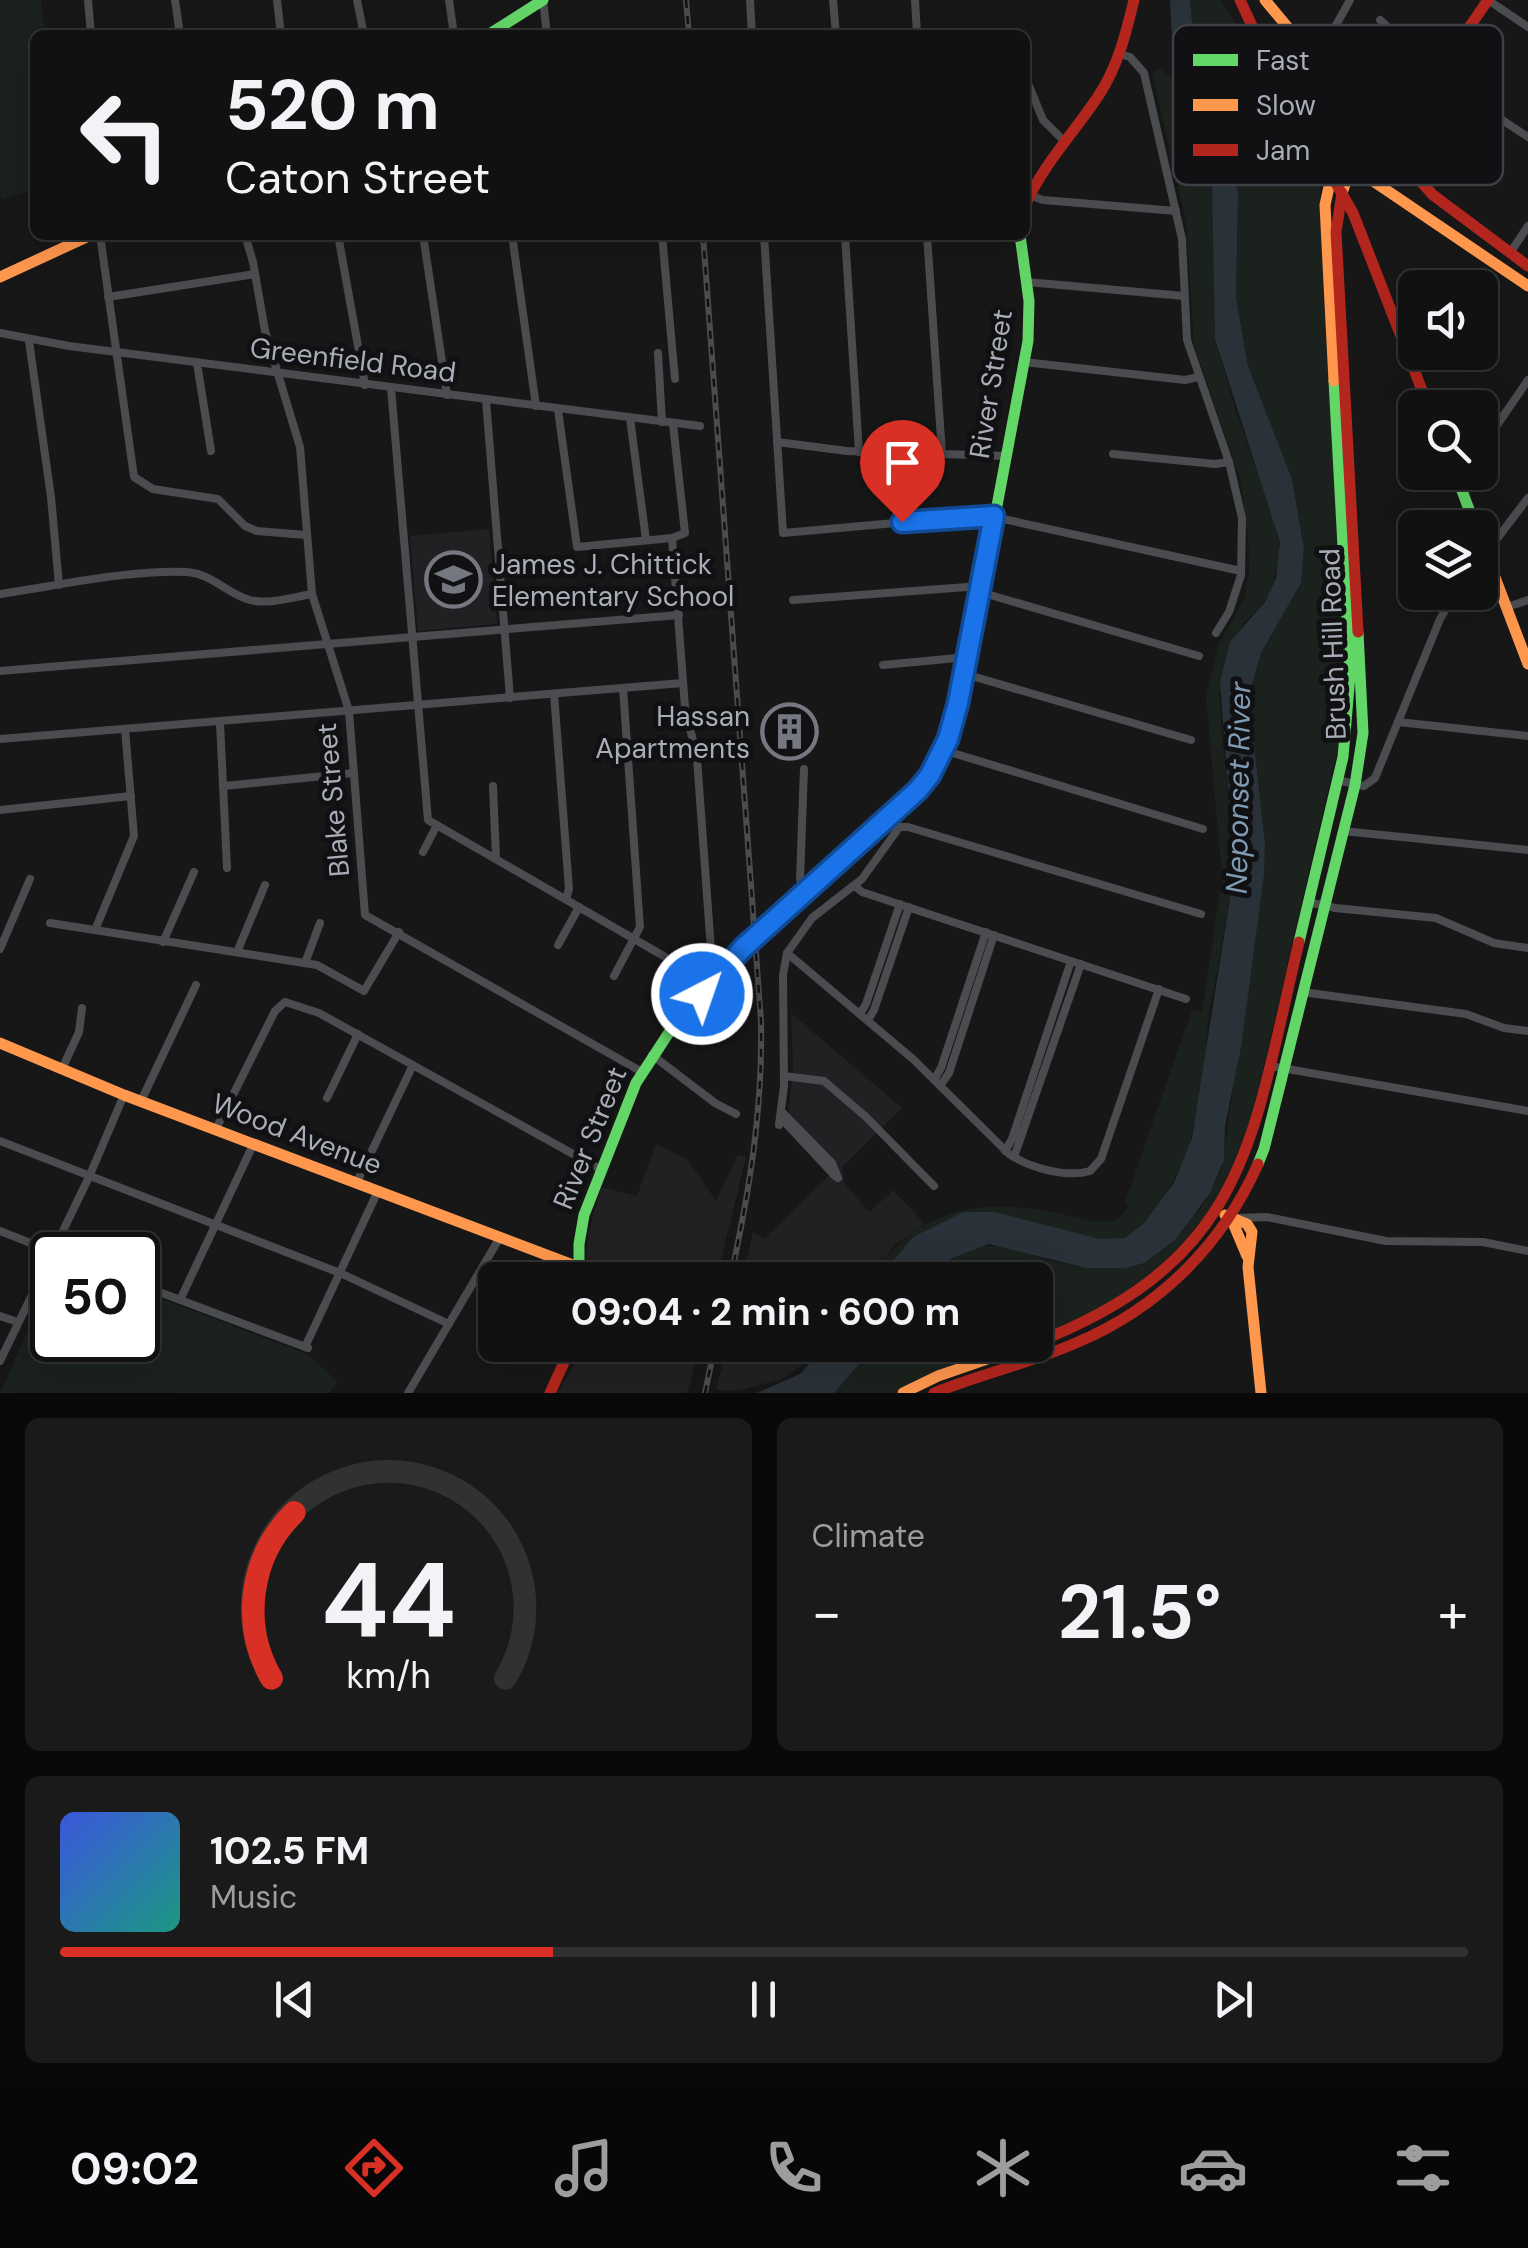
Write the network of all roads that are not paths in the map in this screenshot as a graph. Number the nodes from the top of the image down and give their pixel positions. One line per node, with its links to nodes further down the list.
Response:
1 (88, 0): 23 (street)
2 (175, 0): 24 (street)
3 (278, 0): 25 (street)
4 (357, 0): 26 (street)
5 (449, 0): 27 (street)
6 (543, 0): 28 (main road); 29 (street)
7 (750, 0): 30 (street)
8 (833, 0): 31 (street)
9 (915, 0): 32 (street)
10 (1134, 0): 33 (main road)
11 (1240, 0): 17 (main road)
12 (1264, 0): 18 (main road)
13 (1350, 0): 19 (street)
14 (1471, 0): 15 (street)
15 (1486, 3): 21 (main road); 22 (street)
16 (1380, 20): 20 (street)
17 (1252, 25)
18 (1285, 25)
19 (1336, 25)
20 (1385, 25)
21 (1472, 25)
22 (1528, 27)
23 (91, 30)
24 (179, 30)
25 (280, 30)
26 (363, 30)
27 (453, 30)
28 (496, 30)
29 (546, 30)
30 (752, 30)
31 (836, 30)
32 (918, 30)
33 (1119, 54): 37 (main road); 47 (street)
34 (1030, 88): 37 (street)
35 (1503, 120): 36 (street)
36 (1528, 137)
37 (1064, 141): 45 (main road)
38 (1329, 185): 102 (main road, Brush Hill Road)
39 (1338, 185): 43 (main road)
40 (1345, 185): 43 (main road, Brush Hill Road)
41 (1379, 185): 48 (main road)
42 (1424, 185): 44 (main road)
43 (1342, 193): 83 (main road); 102 (main road, Brush Hill Road)
44 (1433, 195): 48 (main road); 49 (main road)
45 (1030, 196)
46 (1030, 202): 47 (street)
47 (1176, 211): 69 (street)
48 (1422, 213): 51 (main road)
49 (1456, 214): 51 (main road); 63 (main road)
50 (1528, 226): 63 (street)
51 (1443, 228): 68 (main road)
52 (80, 240): 66 (main road)
53 (101, 240): 70 (street)
54 (246, 240): 65 (street, Blake Street)
55 (339, 240): 81 (street)
56 (424, 240): 84 (street)
57 (513, 240): 86 (street)
58 (662, 240): 79 (street)
59 (764, 240): 93 (street)
60 (846, 240): 95 (street)
61 (927, 240): 96 (street)
62 (1021, 240): 67 (main road, River Street)
63 (1510, 253): 64 (main road)
64 (1528, 266)
65 (255, 274): 70 (street); 77 (street, Blake Street)
66 (0, 278)
67 (1027, 282): 69 (street); 75 (main road, River Street)
68 (1528, 286)
69 (1184, 296): 78 (street)
70 (108, 297): 73 (street)
71 (0, 333): 72 (street, Greenfield Road)
72 (29, 340): 73 (street, Greenfield Road); 108 (street)
73 (114, 350): 76 (street, Greenfield Road); 103 (street)
74 (658, 353): 89 (street)
75 (1024, 362): 78 (street); 98 (main road, River Street)
76 (197, 363): 77 (street, Greenfield Road); 94 (street)
77 (278, 373): 81 (street, Greenfield Road); 103 (street, Blake Street)
78 (1198, 377): 99 (street)
79 (675, 379)
80 (1528, 380): 91 (street)
81 (365, 385): 82 (street, Greenfield Road)
82 (391, 388): 84 (street, Greenfield Road); 120 (street)
83 (1422, 390)
84 (447, 395): 85 (street, Greenfield Road)
85 (486, 400): 86 (street, Greenfield Road); 118 (street)
86 (536, 406): 87 (street, Greenfield Road)
87 (558, 410): 88 (street, Greenfield Road); 106 (street)
88 (630, 418): 89 (street, Greenfield Road); 106 (street)
89 (662, 422): 90 (street, Greenfield Road)
90 (673, 424): 92 (street, Greenfield Road); 105 (street)
91 (1498, 424)
92 (700, 426)
93 (777, 442): 95 (street); 101 (street)
94 (211, 452)
95 (860, 452): 96 (street)
96 (942, 454): 98 (street)
97 (1113, 454): 99 (street)
98 (1005, 456): 101 (main road, River Street)
99 (1229, 462): 107 (street)
100 (1528, 498): 104 (street)
101 (994, 516): 107 (street); 109 (main road, River Street)
102 (1348, 534): 143 (main road, Brush Hill Road); 144 (main road, Brush Hill Road)
103 (306, 535): 112 (street, Blake Street)
104 (1498, 537)
105 (672, 538): 106 (street); 117 (street)
106 (646, 540)
107 (1241, 571): 119 (street)
108 (59, 585): 111 (street); 112 (street)
109 (981, 589): 113 (street); 122 (street); 123 (main road, River Street)
110 (1498, 589): 115 (main road)
111 (0, 594)
112 (312, 594): 121 (street, Blake Street)
113 (793, 600)
114 (1528, 600): 115 (street)
115 (1507, 608): 124 (main road)
116 (1445, 610): 134 (street)
117 (679, 615): 118 (street); 128 (street)
118 (504, 629): 120 (street); 131 (street)
119 (1216, 634)
120 (412, 637): 121 (street); 132 (street)
121 (328, 644): 126 (street); 133 (street, Blake Street)
122 (1199, 656)
123 (968, 657): 125 (street); 127 (main road, River Street)
124 (1528, 664)
125 (882, 665)
126 (0, 671)
127 (965, 674): 139 (street); 140 (main road, River Street)
128 (683, 683): 129 (street); 183 (street)
129 (623, 688): 130 (street); 174 (street)
130 (554, 694): 131 (street); 163 (street)
131 (510, 698): 132 (street)
132 (418, 705): 133 (street); 150 (street)
133 (349, 711): 135 (street); 142 (street, Blake Street)
134 (1398, 722): 137 (street); 144 (street)
135 (220, 723): 136 (street); 145 (street)
136 (124, 729): 138 (street); 147 (street)
137 (1528, 736)
138 (0, 740)
139 (1191, 740)
140 (943, 750): 149 (main road, River Street); 152 (street)
141 (804, 770): 162 (street)
142 (354, 773): 145 (street); 172 (street, Blake Street)
143 (1338, 780): 144 (street); 164 (main road, Brush Hill Road)
144 (1355, 784): 153 (main road, Brush Hill Road)
145 (224, 786): 157 (street)
146 (493, 786): 156 (street)
147 (131, 796): 148 (street); 171 (street)
148 (0, 810)
149 (891, 814): 151 (street); 162 (main road, River Street)
150 (437, 825): 155 (street); 156 (street)
151 (899, 827): 161 (street); 168 (street)
152 (1203, 830)
153 (1343, 831): 154 (street); 166 (main road, Brush Hill Road)
154 (1528, 850)
155 (423, 852)
156 (496, 858): 163 (street)
157 (227, 868)
158 (194, 872): 175 (street)
159 (30, 878): 178 (street)
160 (265, 885): 179 (street)
161 (855, 886): 165 (street); 180 (street)
162 (806, 890): 183 (main road, River Street, bridge)
163 (566, 899): 167 (street)
164 (1308, 902): 166 (street); 197 (main road, Brush Hill Road)
165 (904, 906): 173 (street); 191 (street)
166 (1324, 906): 177 (street); 188 (main road, Brush Hill Road)
167 (580, 907): 174 (street); 176 (street)
168 (1201, 914)
169 (50, 923): 171 (street)
170 (320, 923): 182 (street)
171 (95, 930): 175 (street)
172 (399, 932): 182 (street); 200 (street, Blake Street)
173 (990, 934): 181 (street); 202 (street)
174 (636, 939): 184 (street); 185 (street)
175 (163, 942): 179 (street)
176 (558, 946)
177 (1528, 948)
178 (0, 949)
179 (236, 952): 182 (street)
180 (786, 954): 191 (street); 201 (street)
181 (1076, 962): 187 (street); 212 (street); 213 (street)
182 (305, 963)
183 (722, 972): 185 (main road, River Street)
184 (614, 976)
185 (712, 984): 195 (main road, River Street)
186 (196, 985): 205 (street)
187 (1159, 989): 189 (street); 213 (street)
188 (1302, 992): 192 (street); 199 (main road, Brush Hill Road)
189 (1186, 999)
190 (82, 1008): 198 (street)
191 (864, 1017): 202 (street)
192 (1528, 1031)
193 (358, 1034): 196 (street); 204 (street); 209 (street)
194 (0, 1043): 198 (main road, Wood Avenue)
195 (652, 1055): 200 (main road, River Street); 207 (street)
196 (413, 1065): 214 (street); 216 (street)
197 (1270, 1066): 199 (street); 219 (main road, Brush Hill Road)
198 (62, 1068): 203 (main road, Wood Avenue)
199 (1285, 1069): 206 (street); 220 (main road, Brush Hill Road)
200 (642, 1072): 214 (main road, River Street)
201 (784, 1076): 208 (street); 217 (street)
202 (937, 1083): 212 (street)
203 (124, 1095): 205 (main road, Wood Avenue); 215 (street)
204 (327, 1098)
205 (140, 1100): 209 (main road, Wood Avenue)
206 (1528, 1111)
207 (736, 1114)
208 (780, 1118): 208 (street)
209 (216, 1129): 211 (main road, Wood Avenue)
210 (0, 1141): 215 (street)
211 (254, 1144): 216 (main road, Wood Avenue); 221 (street)
212 (1005, 1151): 213 (street)
213 (1014, 1157)
214 (600, 1169): 228 (main road, River Street)
215 (90, 1177): 221 (street); 223 (street)
216 (356, 1184): 218 (main road, Wood Avenue)
217 (934, 1186)
218 (377, 1192): 224 (main road, Wood Avenue); 229 (street)
219 (1218, 1210): 220 (main road); 236 (main road, Brush Hill Road)
220 (1231, 1218): 226 (street); 241 (main road, Brush Hill Road); 245 (main road)
221 (216, 1226): 229 (street); 232 (street)
222 (0, 1231): 225 (street)
223 (65, 1232)
224 (500, 1239): 227 (main road, Wood Avenue); 235 (street)
225 (30, 1243)
226 (1528, 1251)
227 (551, 1262)
228 (579, 1262)
229 (340, 1273): 232 (street); 235 (street)
230 (160, 1292): 232 (street)
231 (30, 1300): 234 (street)
232 (180, 1300)
233 (0, 1316): 234 (street)
234 (18, 1322): 237 (street)
235 (449, 1324): 242 (street)
236 (1053, 1336)
237 (0, 1361)
238 (564, 1362): 243 (main road)
239 (980, 1362): 240 (main road, Brush Hill Road)
240 (931, 1379): 241 (main road); 244 (main road, Brush Hill Road)
241 (936, 1392)
242 (408, 1393)
243 (550, 1393)
244 (902, 1393)
245 (1260, 1393)

